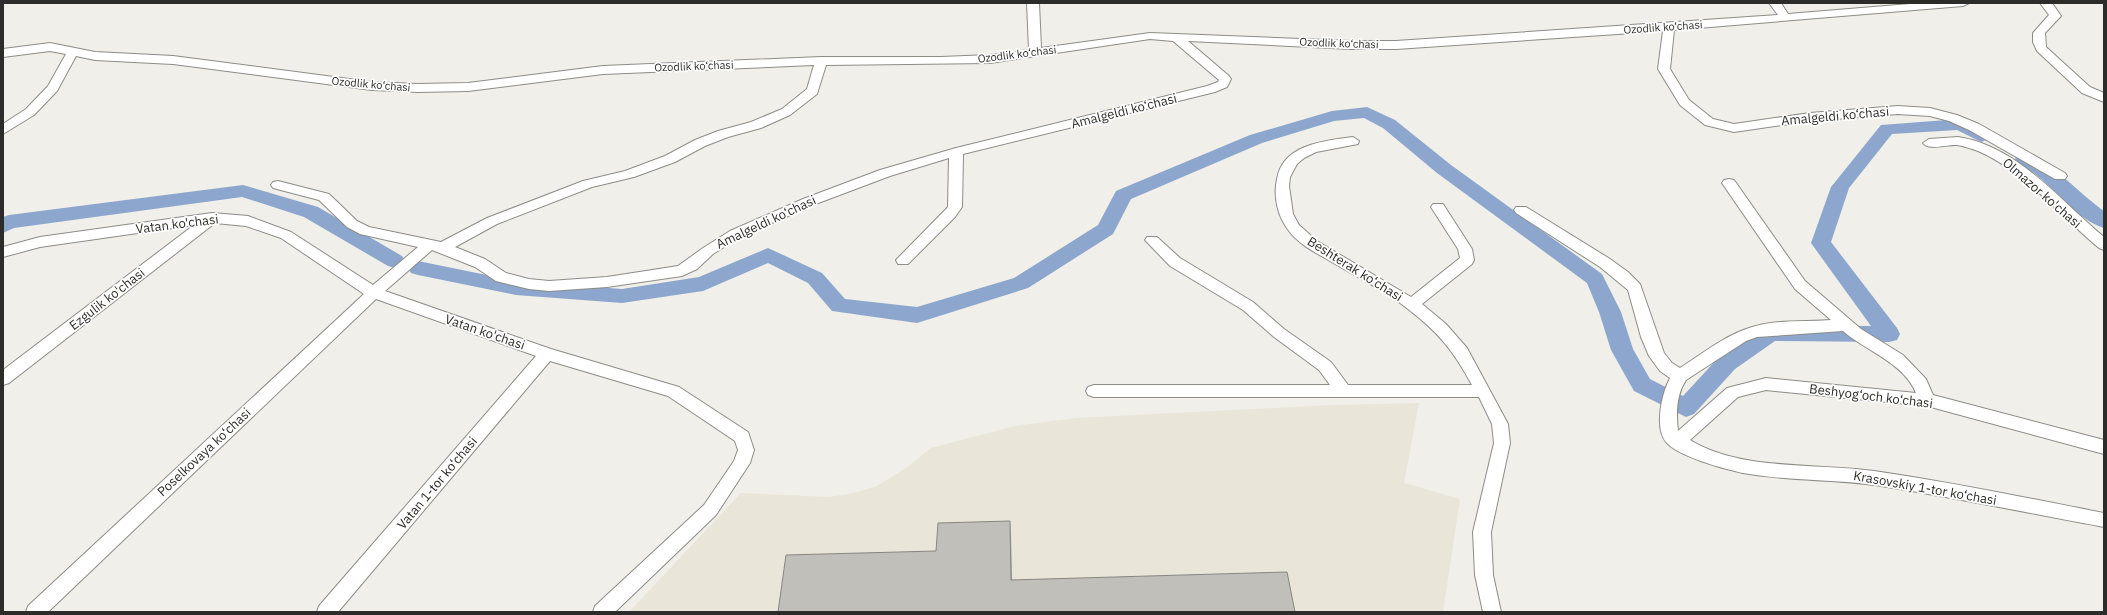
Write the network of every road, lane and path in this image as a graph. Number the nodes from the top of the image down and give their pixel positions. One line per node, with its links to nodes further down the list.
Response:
1 (1034, 3): 10 (street)
2 (1775, 3): 5 (street)
3 (1963, 3): 5 (street, Ozodlik ko‘chasi)
4 (2046, 3): 12 (street)
5 (1785, 18): 6 (street, Ozodlik ko‘chasi)
6 (1669, 27): 7 (street, Ozodlik ko‘chasi); 17 (street, Amalgeldi ko‘chasi)
7 (1176, 37): 10 (street, Ozodlik ko‘chasi); 16 (street, Amalgeldi ko‘chasi)
8 (3, 53): 9 (street, Ozodlik ko‘chasi)
9 (72, 53): 11 (street, Ozodlik ko‘chasi); 13 (street)
10 (1035, 53): 11 (street, Ozodlik ko‘chasi)
11 (821, 61): 25 (street)
12 (2104, 98)
13 (3, 130)
14 (1352, 141): 29 (street, Beshterak ko‘chasi)
15 (1929, 143): 24 (street, Olmazor ko'chasi)
16 (956, 152): 25 (street, Amalgeldi ko‘chasi); 27 (street)
17 (2060, 176)
18 (1729, 183): 30 (street)
19 (278, 185): 25 (street, Amalgeldi ko‘chasi)
20 (1438, 207): 29 (street, Beshterak ko‘chasi)
21 (1521, 210): 32 (street)
22 (212, 218): 26 (street, Vatan ko'chasi); 28 (street, Vatan ko'chasi); 33 (street, Ezgulik ko'chasi)
23 (1152, 240): 35 (street)
24 (2104, 244)
25 (436, 246): 28 (street, Poselkovaya ko‘chasi)
26 (3, 252)
27 (903, 260)
28 (374, 293): 31 (street, Vatan ko'chasi); 41 (street, Poselkovaya ko‘chasi)
29 (1412, 304): 36 (street, Beshterak ko‘chasi)
30 (1847, 325): 32 (street); 37 (street)
31 (547, 354): 42 (street, Vatan 1-tor ko‘chasi); 43 (street, Vatan ko'chasi)
32 (1680, 376): 38 (street)
33 (3, 379)
34 (1094, 391): 35 (street)
35 (1344, 391): 36 (street)
36 (1482, 391): 44 (street, Beshterak ko‘chasi)
37 (1926, 400): 38 (street, Beshyog‘och ko‘chasi); 39 (street, Beshyog‘och ko‘chasi)
38 (1677, 442): 40 (street, Krasovskiy 1-tor ko‘chasi)
39 (2104, 447)
40 (2104, 520)
41 (34, 612)
42 (326, 612)
43 (602, 612)
44 (1492, 612)

